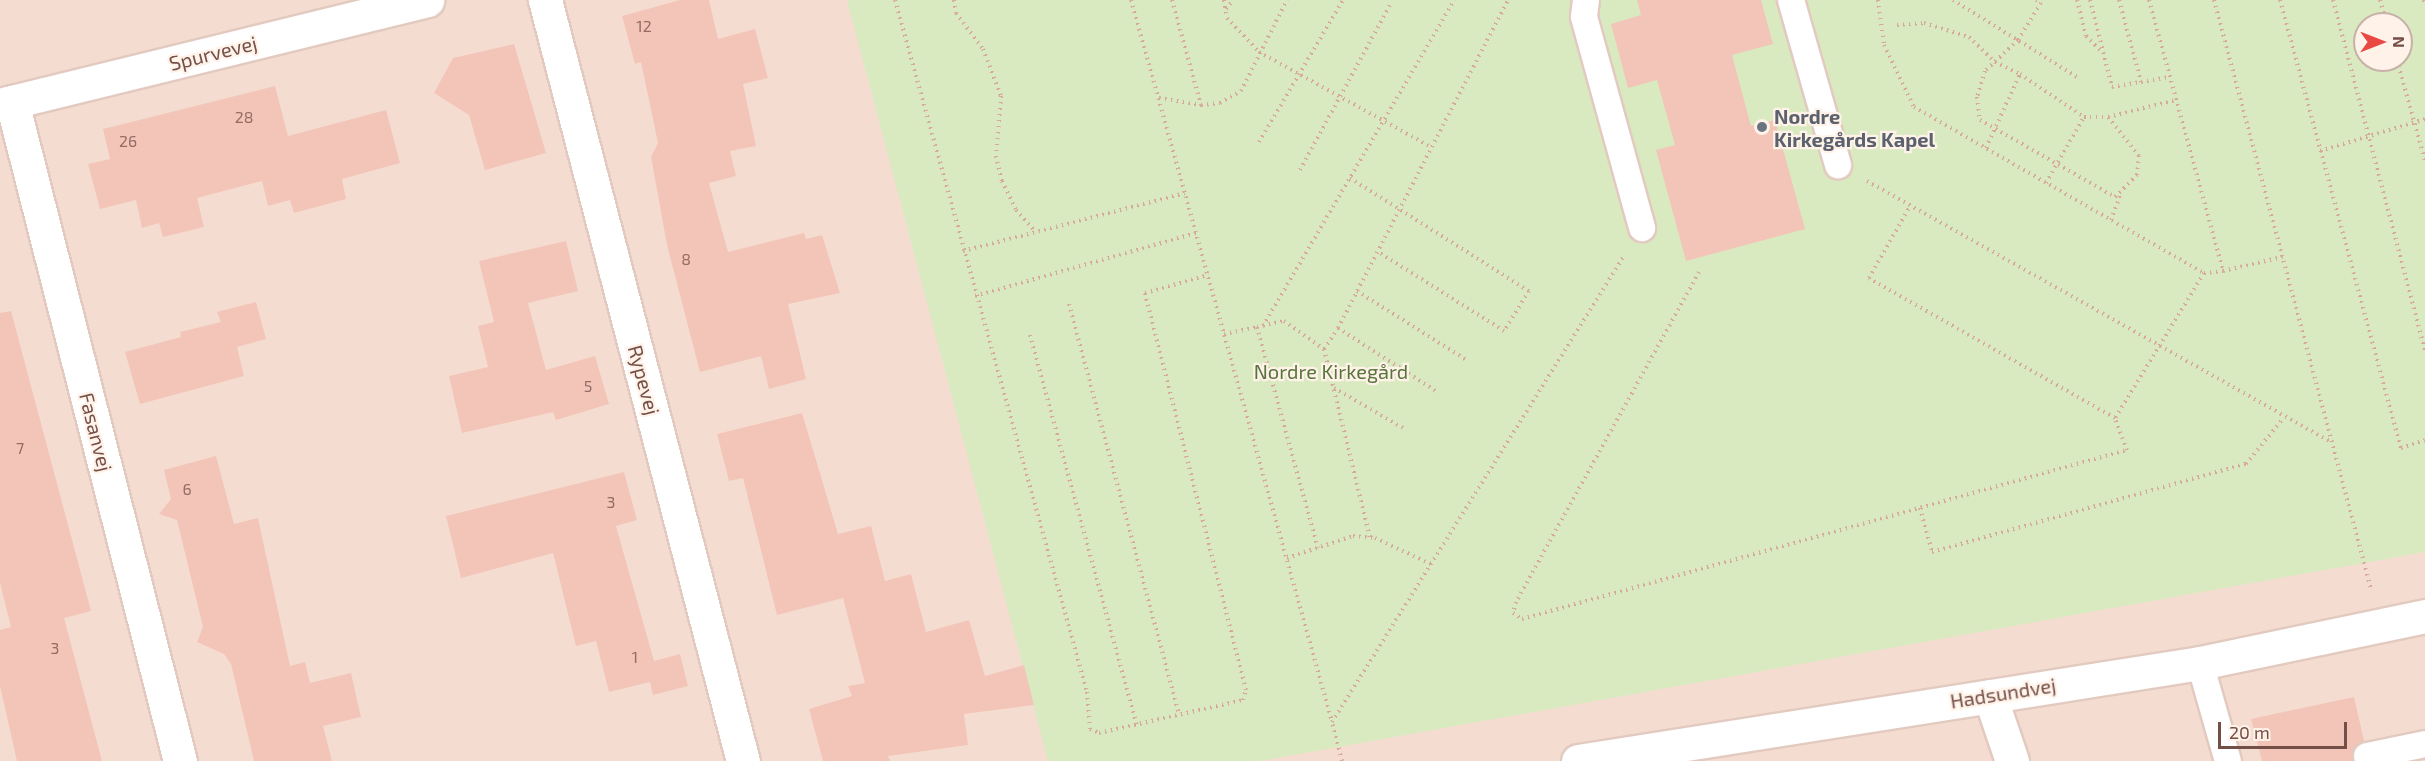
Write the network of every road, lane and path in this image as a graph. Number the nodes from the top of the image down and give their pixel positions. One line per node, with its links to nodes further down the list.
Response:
1 (427, 0): 43 (street, Spurvevej)
2 (546, 0): 111 (street, Rypevej)
3 (895, 0): 70 (path)
4 (954, 0): 68 (path)
5 (1131, 0): 41 (path)
6 (1172, 0): 44 (path)
7 (1224, 0): 28 (path)
8 (1233, 0): 28 (path)
9 (1287, 0): 31 (path)
10 (1343, 0): 35 (path)
11 (1454, 0): 48 (path)
12 (1508, 0): 53 (path)
13 (1586, 0): 67 (lane)
14 (1791, 0): 58 (lane)
15 (1878, 0): 54 (path)
16 (1953, 0): 30 (path)
17 (2036, 0): 30 (path)
18 (2077, 0): 32 (path)
19 (2090, 0): 32 (path)
20 (2119, 0): 39 (path)
21 (2149, 0): 38 (path)
22 (2214, 0): 72 (path)
23 (2280, 0): 55 (path)
24 (2333, 0): 51 (path)
25 (2424, 0): 27 (path)
26 (1390, 5): 40 (path)
27 (2425, 5)
28 (1226, 10): 31 (path)
29 (1897, 25): 33 (path)
30 (2018, 40): 33 (path); 37 (path)
31 (1259, 52): 35 (path); 44 (path)
32 (2104, 53): 39 (path)
33 (1995, 62): 36 (path); 50 (path)
34 (2400, 72): 49 (path)
35 (1299, 74): 40 (path); 52 (path)
36 (2020, 74): 45 (path); 50 (path)
37 (2077, 77)
38 (2170, 77): 39 (path); 42 (path)
39 (2141, 82)
40 (1340, 97): 48 (path); 59 (path)
41 (1158, 98): 44 (path); 63 (path)
42 (2176, 100): 46 (path); 73 (path)
43 (6, 104): 110 (street, Fasanvej)
44 (1201, 105)
45 (2084, 117): 46 (path); 57 (path)
46 (2108, 117): 62 (path)
47 (2425, 119): 49 (path)
48 (1383, 121): 53 (path); 60 (path)
49 (2414, 122): 51 (path); 56 (path)
50 (1996, 127): 54 (path); 57 (path)
51 (2369, 136): 55 (path); 87 (path)
52 (1259, 142)
53 (1431, 147): 65 (path)
54 (1986, 148): 61 (path)
55 (2320, 151): 94 (path)
56 (2425, 161)
57 (2058, 162): 61 (path); 62 (path)
58 (1838, 165): 64 (path)
59 (1299, 170)
60 (1350, 178): 65 (path); 80 (path)
61 (2046, 183): 66 (path)
62 (2121, 191): 66 (path)
63 (1185, 193): 68 (path); 69 (path)
64 (1910, 206): 85 (path); 91 (path)
65 (1399, 209): 71 (path); 71 (path)
66 (2111, 220): 75 (path)
67 (1642, 228): 100 (path)
68 (1036, 232): 70 (path)
69 (1196, 233): 76 (path); 78 (path)
70 (963, 251): 78 (path)
71 (1377, 251): 77 (path)
72 (2282, 257): 73 (path); 95 (path)
73 (2223, 271): 75 (path)
74 (1699, 272): 96 (path)
75 (2204, 273): 85 (path)
76 (1208, 275): 83 (path); 105 (path)
77 (1357, 291): 82 (path); 88 (path)
78 (975, 296): 107 (path)
79 (1069, 304): 105 (path)
80 (1263, 326): 81 (path); 86 (path)
81 (1257, 327): 83 (path); 98 (path)
82 (1338, 328): 86 (path); 90 (path)
83 (1224, 334): 99 (path)
84 (1030, 335): 107 (path)
85 (2157, 348): 91 (path); 92 (path)
86 (1324, 349): 89 (path)
87 (2425, 350)
88 (1465, 359)
89 (1333, 387): 93 (path); 97 (path)
90 (1438, 393)
91 (2115, 418): 96 (path)
92 (2282, 420): 95 (path); 96 (path)
93 (1403, 428)
94 (2425, 440)
95 (2332, 442): 102 (path)
96 (1920, 508)
97 (1370, 537): 98 (path); 100 (path)
98 (1318, 548): 99 (path)
99 (1287, 558): 106 (path)
100 (1431, 564): 106 (path)
101 (2425, 616): 102 (street, Hadsundvej)
102 (2380, 624): 103 (street, Hadsundvej)
103 (2200, 663): 104 (street, Hadsundvej); 115 (lane)
104 (1990, 696): 113 (street, Hadsundvej); 114 (street)
105 (1179, 715): 107 (path)
106 (1332, 722): 112 (path)
107 (1137, 726)
108 (2425, 744): 109 (lane)
109 (2367, 756)
110 (180, 761)
111 (742, 761)
112 (1342, 761)
113 (1578, 761)
114 (2012, 761)
115 (2228, 761)

